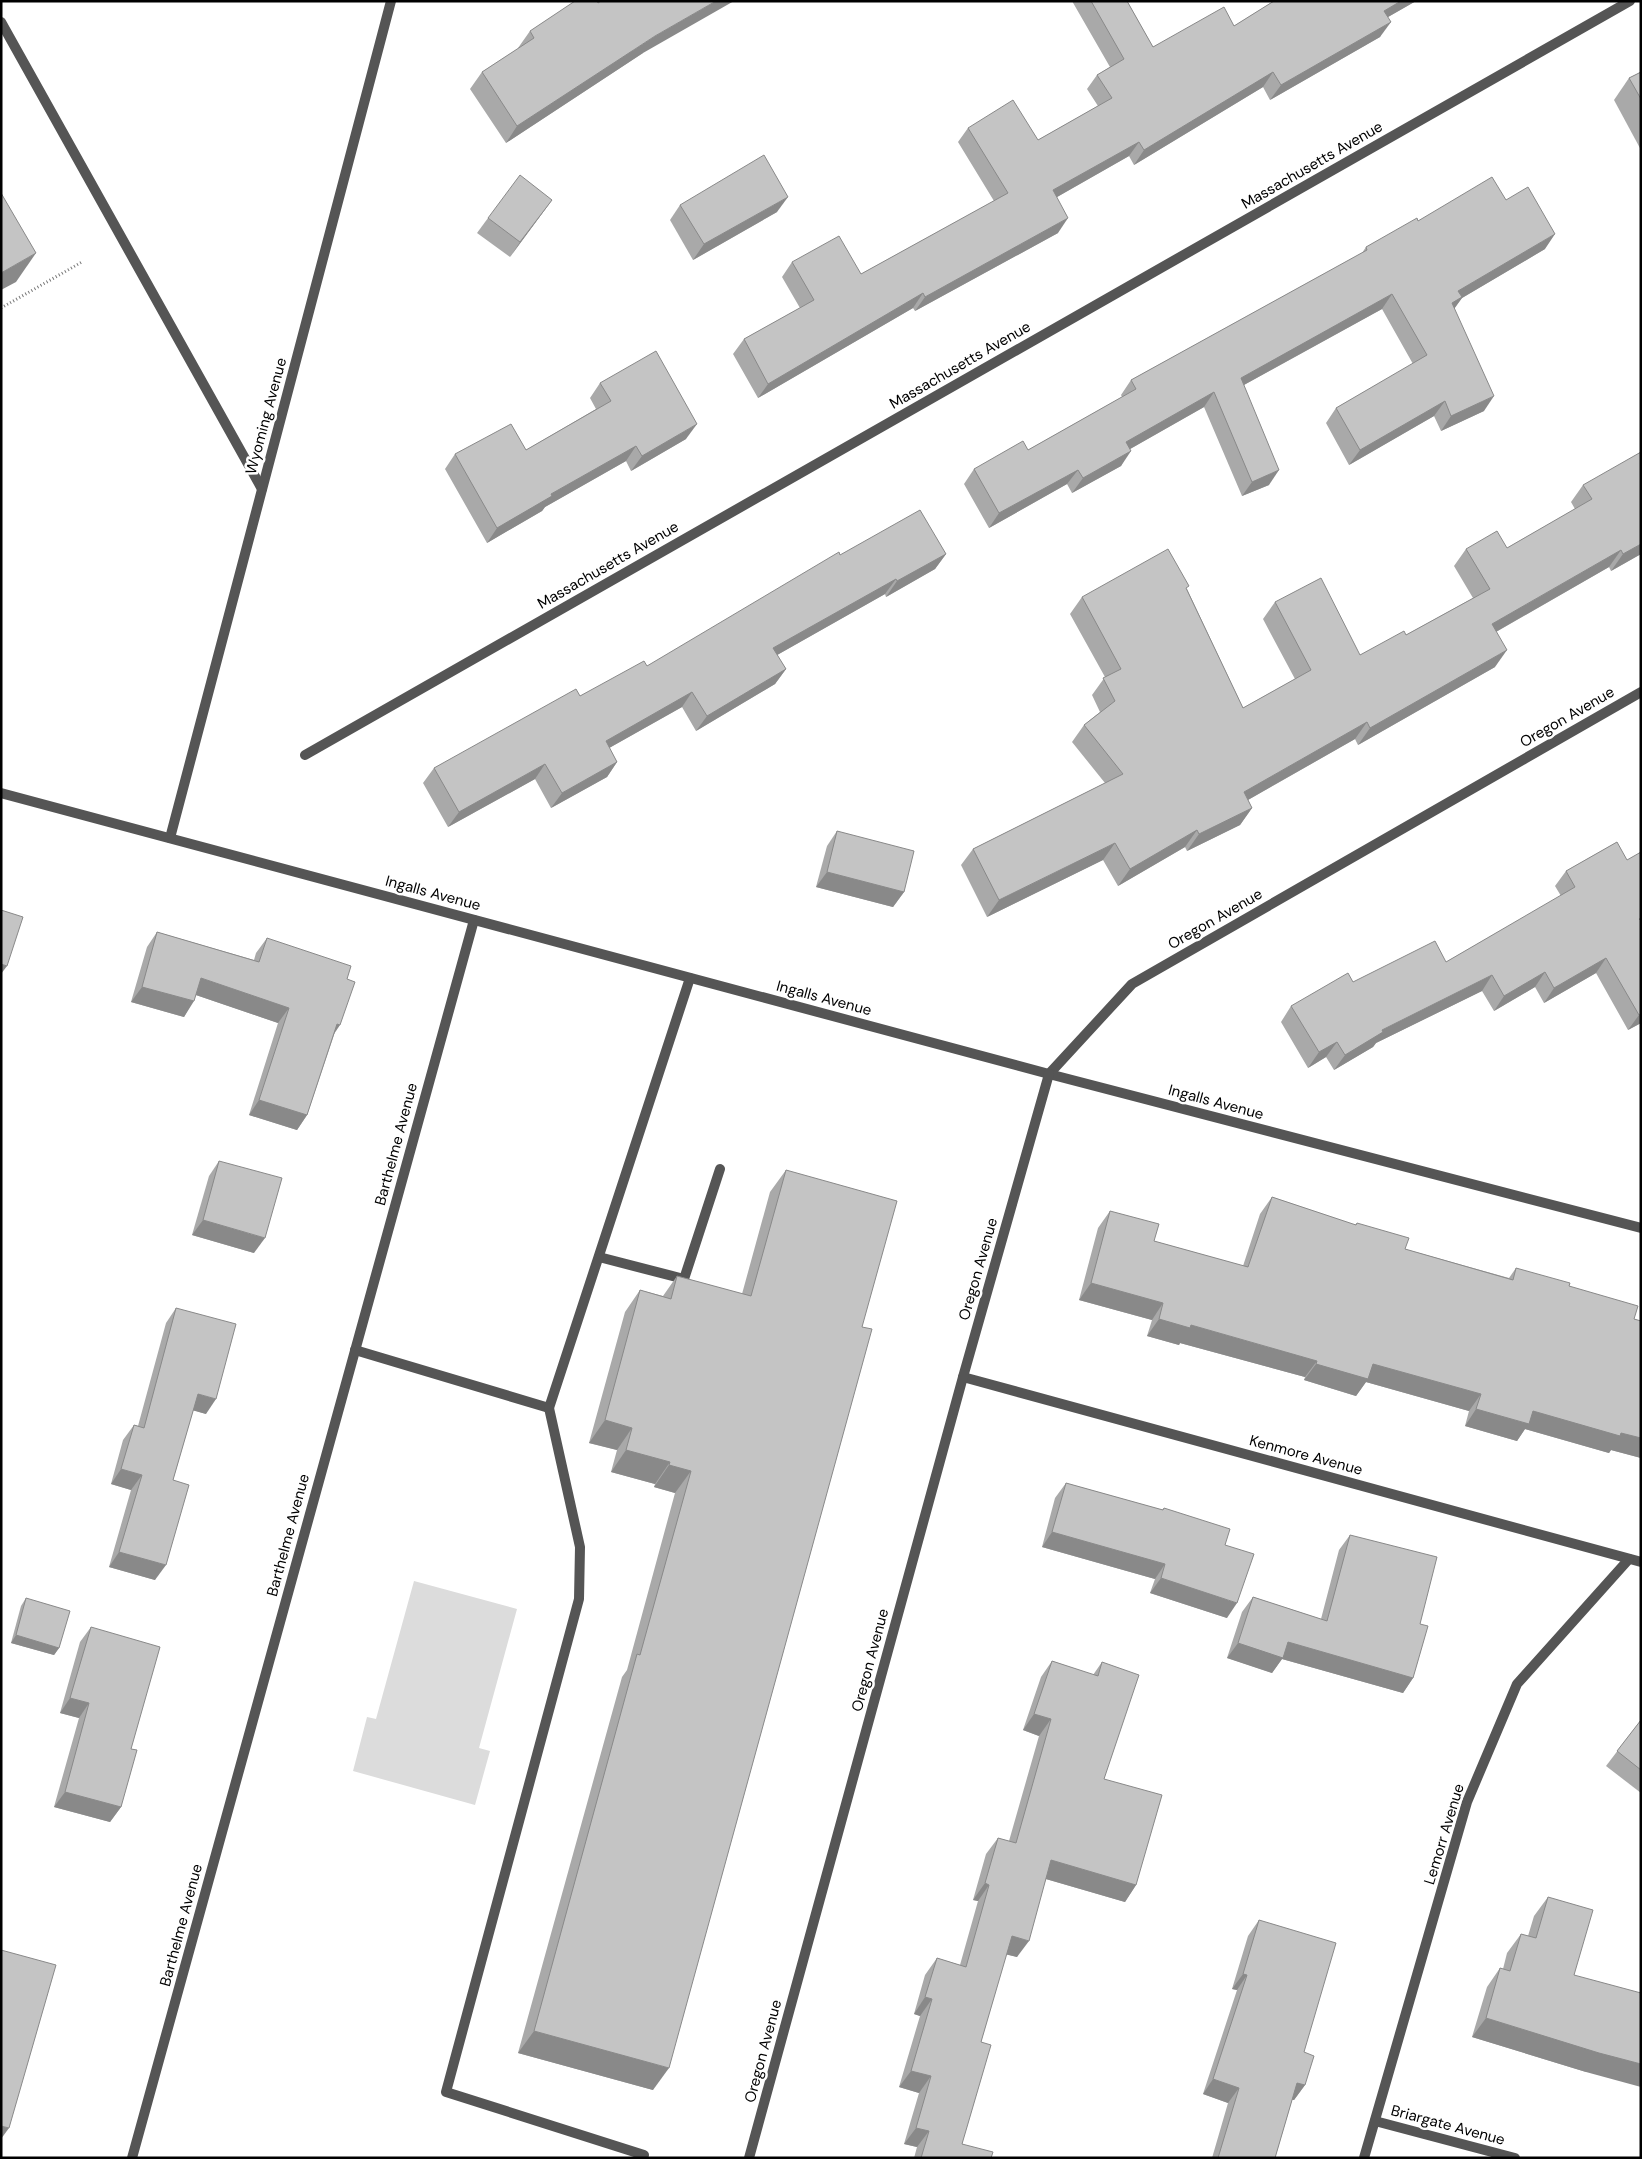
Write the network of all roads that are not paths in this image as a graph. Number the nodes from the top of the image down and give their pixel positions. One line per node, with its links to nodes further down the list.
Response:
1 (391, 1): 4 (street, Wyoming Avenue)
2 (1630, 1): 6 (street, Massachusetts Avenue)
3 (1, 22): 4 (street)
4 (262, 489): 8 (street, Wyoming Avenue)
5 (1641, 692): 11 (street, Oregon Avenue)
6 (305, 755)
7 (1, 793): 8 (street, Ingalls Avenue)
8 (170, 838): 9 (street, Ingalls Avenue)
9 (474, 920): 10 (street, Ingalls Avenue); 15 (street, Barthelme Avenue)
10 (690, 978): 11 (street, Ingalls Avenue); 14 (street)
11 (1049, 1074): 13 (street, Ingalls Avenue); 16 (street, Oregon Avenue)
12 (720, 1169): 14 (street)
13 (1641, 1228)
14 (599, 1257): 17 (street)
15 (355, 1350): 17 (street); 22 (street, Barthelme Avenue)
16 (963, 1377): 18 (street, Kenmore Avenue); 23 (street, Oregon Avenue)
17 (549, 1408): 21 (street)
18 (1629, 1559): 19 (street, Kenmore Avenue); 20 (street, Lemorr Avenue)
19 (1641, 1562)
20 (1374, 2121): 24 (street, Lemorr Avenue); 25 (street, Briargate Avenue)
21 (644, 2156)
22 (132, 2158)
23 (750, 2158)
24 (1364, 2158)
25 (1515, 2158)

